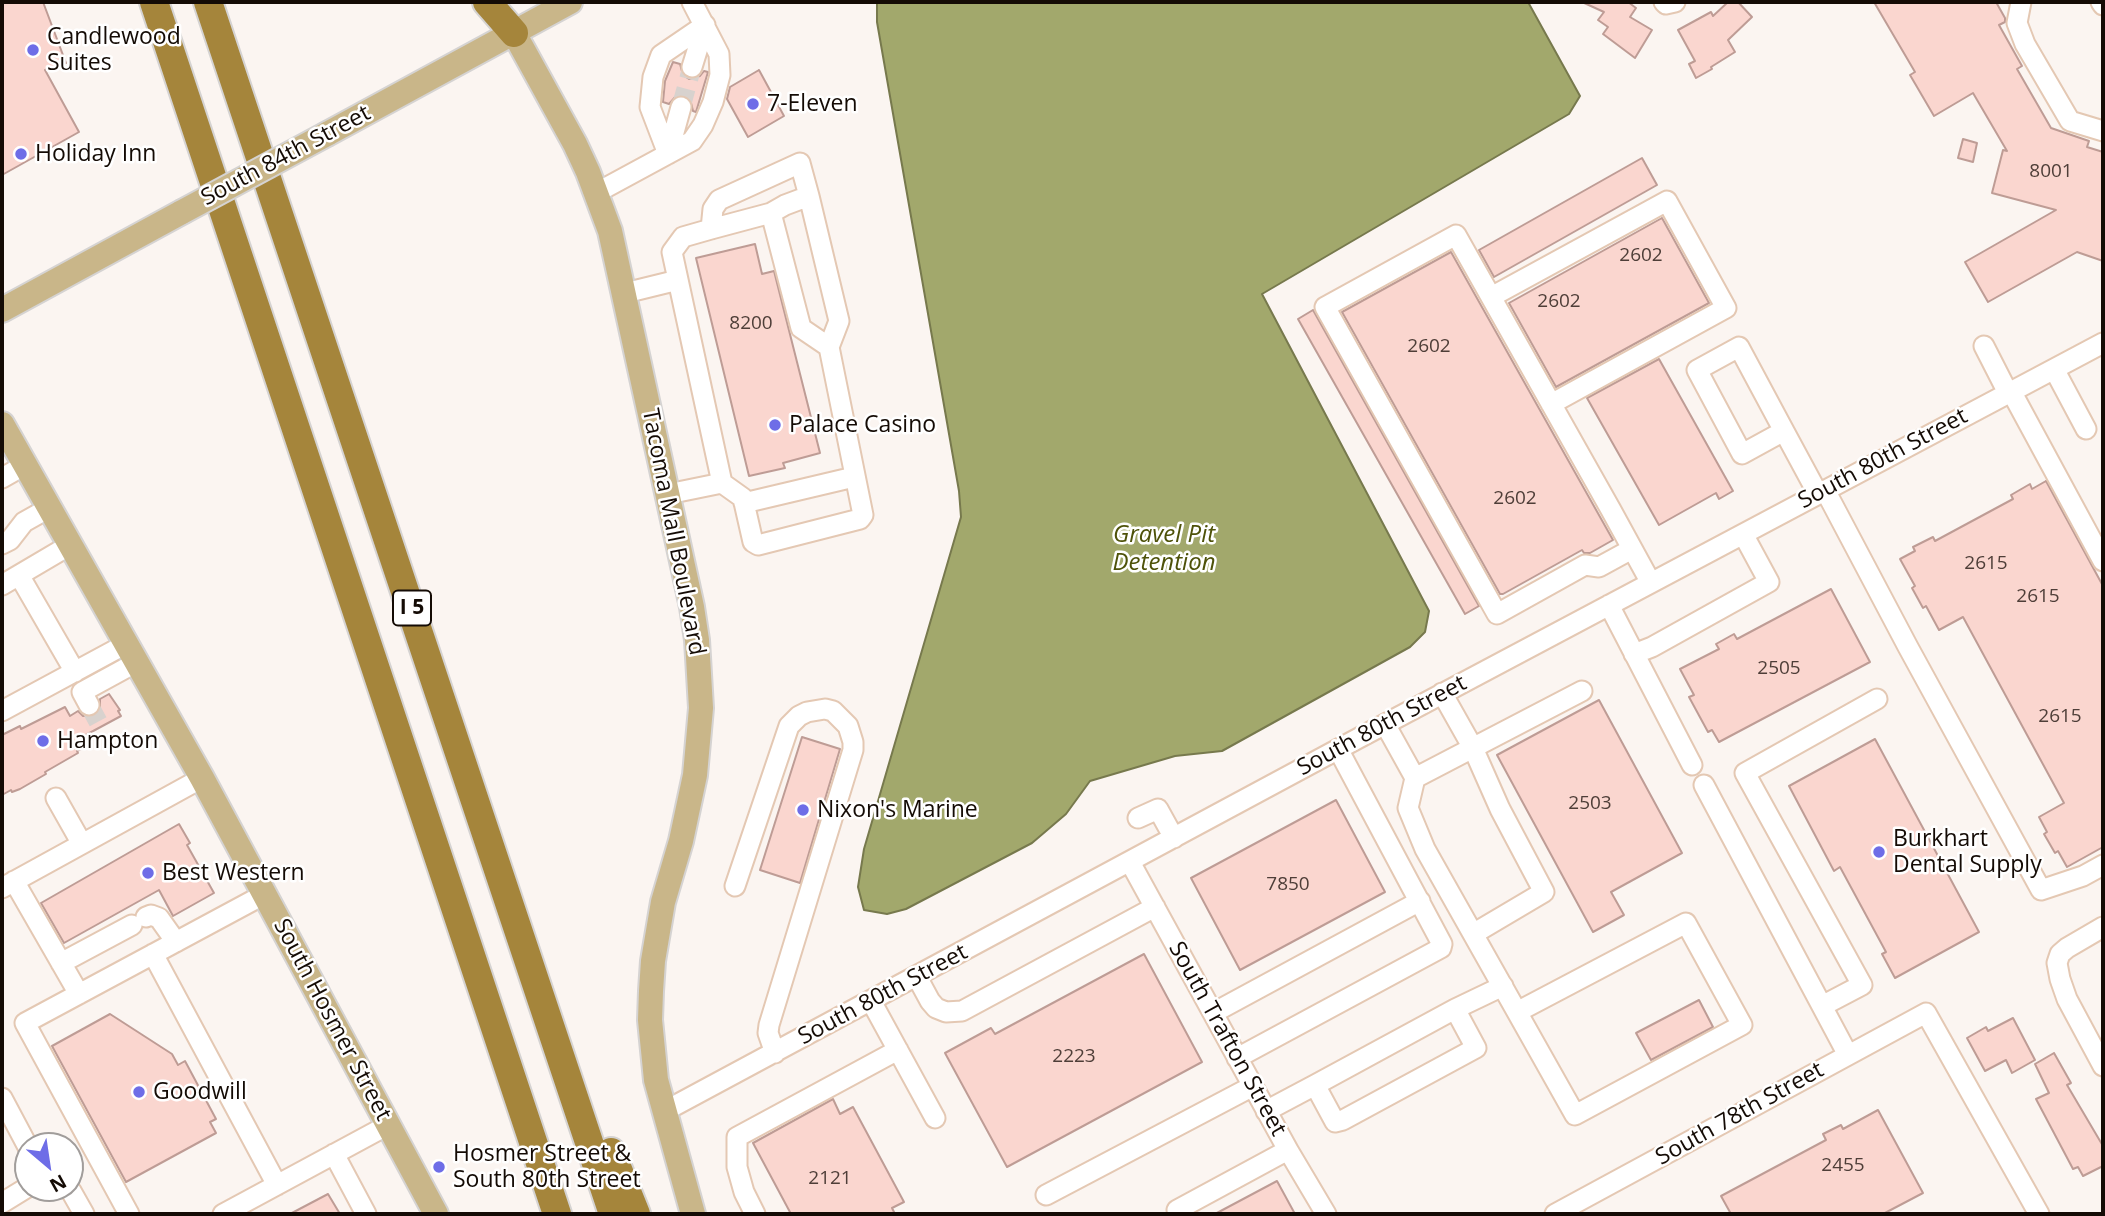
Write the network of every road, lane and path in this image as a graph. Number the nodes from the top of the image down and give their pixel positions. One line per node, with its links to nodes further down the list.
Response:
1 (154, 2): 110 (highway, I 5)
2 (208, 2): 74 (highway, I 5)
3 (487, 2): 10 (highway)
4 (570, 2): 10 (main road, South 84th Street)
5 (692, 2): 9 (street)
6 (1664, 2): 7 (street)
7 (1675, 2)
8 (2021, 2): 13 (street)
9 (705, 25): 11 (street); 14 (street); 14 (street)
10 (514, 33): 15 (main road, Tacoma Mall Boulevard); 22 (main road, South 84th Street, bridge)
11 (692, 67)
12 (681, 107): 14 (street)
13 (2103, 131)
14 (668, 154): 15 (street)
15 (596, 193): 20 (main road, Tacoma Mall Boulevard)
16 (809, 196): 17 (street); 18 (street); 25 (street)
17 (771, 214): 18 (street); 25 (street)
18 (711, 229): 19 (street)
19 (678, 280): 20 (street); 35 (street)
20 (625, 293): 37 (main road, Tacoma Mall Boulevard)
21 (1491, 297): 28 (street); 28 (street); 43 (street)
22 (2, 310)
23 (2103, 343): 26 (street, South 80th Street)
24 (1984, 346): 27 (street)
25 (829, 347): 33 (street)
26 (2054, 369): 27 (street, South 80th Street); 30 (street)
27 (2010, 392): 36 (street, South 80th Street); 44 (street)
28 (1551, 404): 43 (street)
29 (2, 424): 32 (main road, South Hosmer Street)
30 (2086, 429)
31 (1784, 431): 31 (street); 36 (street)
32 (25, 465): 34 (street); 39 (main road, South Hosmer Street)
33 (854, 477): 38 (street); 38 (street)
34 (2, 478)
35 (722, 483): 37 (street); 38 (street)
36 (1822, 492): 40 (street, South 80th Street); 68 (street)
37 (668, 494): 97 (main road, Tacoma Mall Boulevard)
38 (744, 503)
39 (49, 508): 41 (street); 42 (main road, South Hosmer Street)
40 (1743, 534): 46 (street, South 80th Street); 49 (street)
41 (2, 544)
42 (70, 545): 45 (street); 48 (main road, South Hosmer Street)
43 (1632, 549): 46 (street)
44 (2103, 561)
45 (10, 580): 50 (street)
46 (1651, 583): 47 (street, South 80th Street)
47 (1609, 605): 49 (street); 52 (street, South 80th Street)
48 (132, 653): 50 (street); 54 (street); 60 (main road, South Hosmer Street)
49 (1634, 654): 59 (street)
50 (75, 672): 55 (street)
51 (1582, 691): 57 (street)
52 (1442, 694): 56 (street, South 80th Street); 57 (street)
53 (1877, 699): 84 (street)
54 (89, 705)
55 (2, 711)
56 (1385, 724): 58 (street, South 80th Street); 61 (street)
57 (1472, 748): 61 (street); 76 (street)
58 (1338, 749): 65 (street, South 80th Street); 72 (street)
59 (1692, 765)
60 (202, 778): 66 (street); 71 (main road, South Hosmer Street)
61 (1415, 778): 76 (street)
62 (1704, 785): 84 (street)
63 (56, 798): 66 (street)
64 (1138, 818): 65 (street)
65 (1174, 838): 67 (street, South 80th Street)
66 (82, 844): 69 (street)
67 (1130, 862): 73 (street, South Trafton Street); 80 (street, South 80th Street)
68 (2103, 865)
69 (8, 885): 79 (street)
70 (735, 886): 89 (street)
71 (265, 894): 77 (street); 99 (main road, South Hosmer Street)
72 (1420, 901): 87 (street); 91 (street)
73 (1154, 907): 80 (street); 87 (street, South Trafton Street)
74 (516, 920): 111 (highway, I 5); 112 (highway)
75 (2103, 927): 92 (street)
76 (1473, 934): 81 (street)
77 (176, 942): 78 (street); 79 (street)
78 (153, 954): 82 (street); 103 (street)
79 (61, 963): 82 (street)
80 (917, 977): 83 (street, South 80th Street)
81 (1503, 986): 85 (street); 86 (street)
82 (79, 994): 106 (street)
83 (871, 1001): 88 (street); 89 (street, South 80th Street)
84 (1822, 1006): 90 (street)
85 (1455, 1009): 93 (street); 93 (street)
86 (1517, 1012): 86 (street)
87 (1213, 1013): 91 (street, South Trafton Street)
88 (898, 1050): 98 (street); 114 (street)
89 (775, 1053): 97 (street, South 80th Street)
90 (1848, 1055): 116 (street, South 78th Street); 117 (street, South 78th Street)
91 (1237, 1058): 94 (street, South Trafton Street)
92 (2103, 1066)
93 (1315, 1085): 96 (street)
94 (1253, 1086): 96 (street, South Trafton Street); 104 (street)
95 (2, 1098): 100 (street)
96 (1266, 1111): 101 (street, South Trafton Street)
97 (663, 1112): 113 (main road, Tacoma Mall Boulevard)
98 (935, 1118)
99 (388, 1125): 102 (street); 109 (main road, South Hosmer Street)
100 (20, 1132)
101 (1288, 1150): 105 (street); 115 (street, South Trafton Street)
102 (334, 1154): 103 (street); 108 (street)
103 (277, 1185): 107 (street)
104 (1046, 1195)
105 (1177, 1210)
106 (128, 1214)
107 (223, 1214)
108 (366, 1214)
109 (436, 1214)
110 (557, 1214)
111 (613, 1214)
112 (636, 1214)
113 (693, 1214)
114 (755, 1214)
115 (1326, 1214)
116 (1555, 1214)
117 (2039, 1214)

